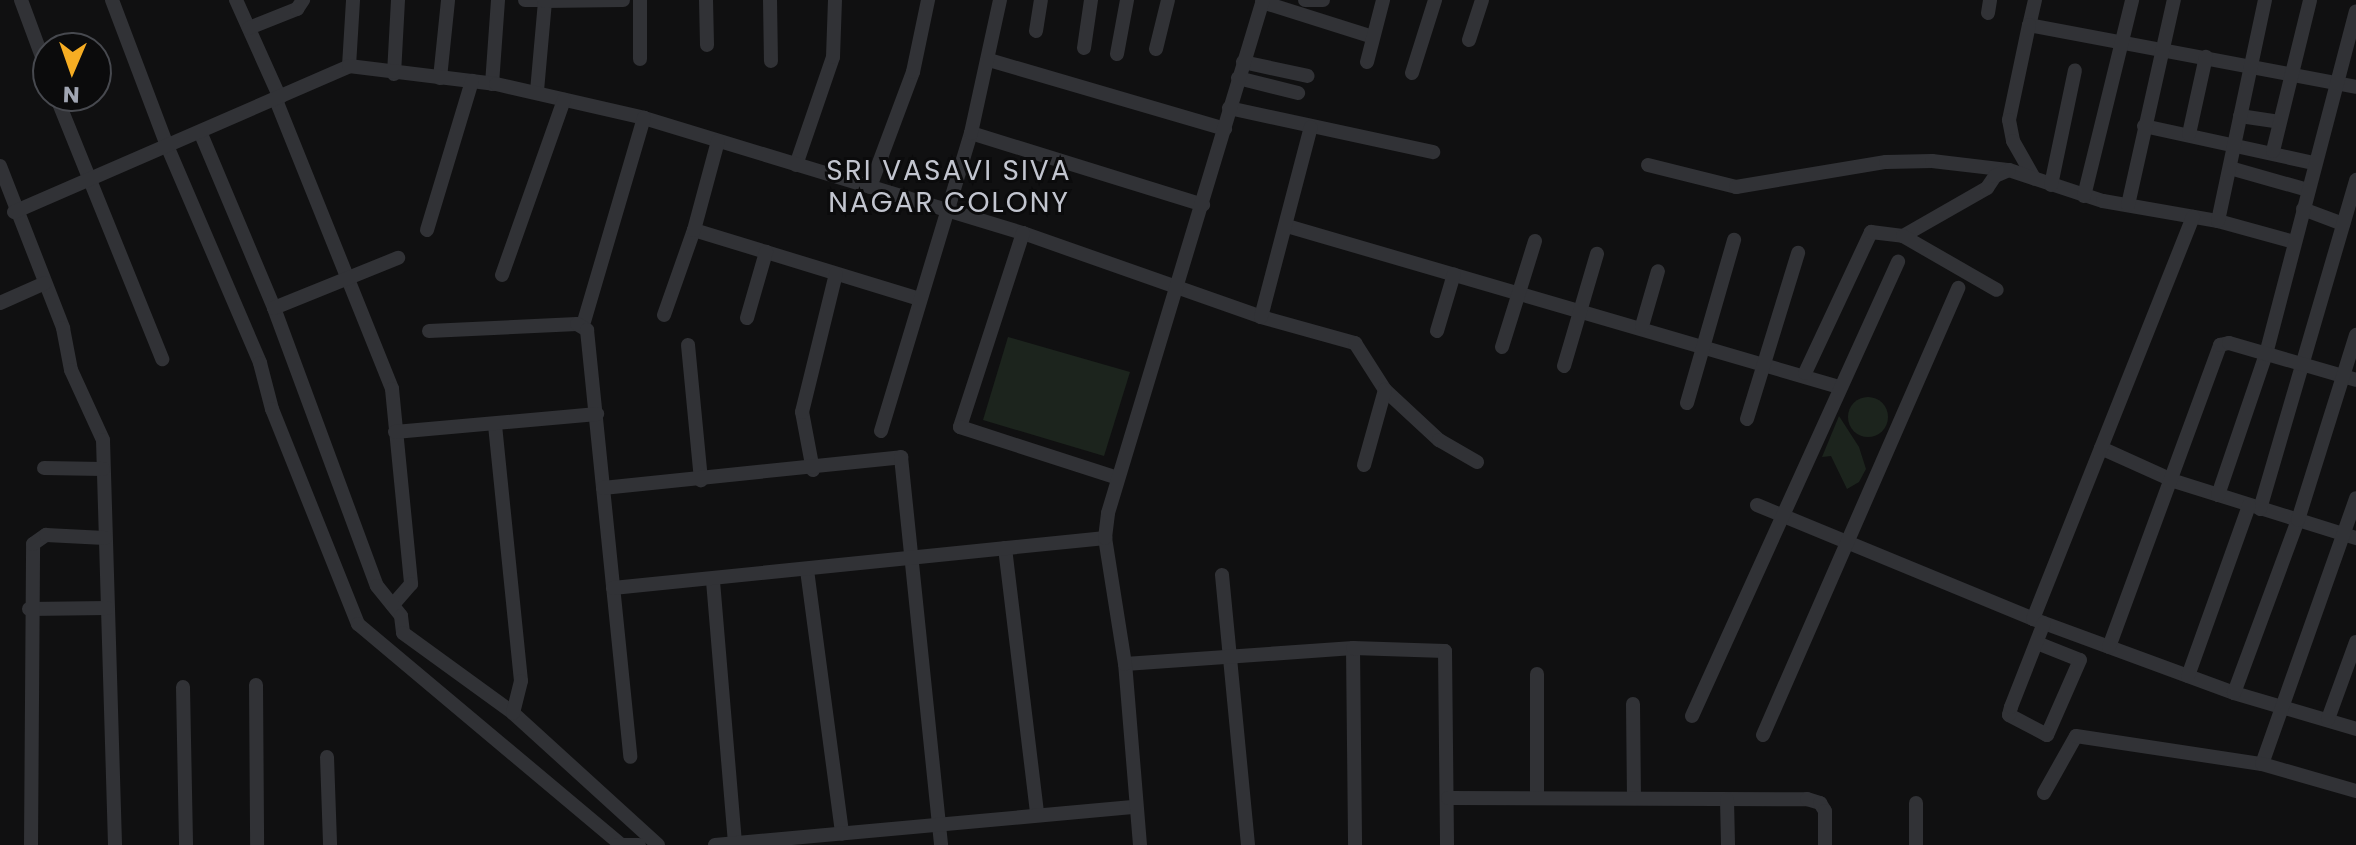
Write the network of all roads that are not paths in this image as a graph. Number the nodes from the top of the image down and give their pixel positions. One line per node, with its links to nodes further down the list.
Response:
1 (21, 0): 37 (street)
2 (112, 0): 82 (street)
3 (236, 0): 35 (street)
4 (303, 0): 35 (street)
5 (353, 0): 53 (street)
6 (398, 0): 57 (street)
7 (448, 0): 59 (street)
8 (498, 0): 62 (street)
9 (525, 0): 31 (street)
10 (621, 0): 31 (street)
11 (640, 0): 47 (street)
12 (706, 0): 41 (street)
13 (770, 0): 49 (street)
14 (835, 0): 86 (street)
15 (928, 0): 95 (street)
16 (1000, 0): 48 (street)
17 (1041, 0): 36 (street)
18 (1091, 0): 42 (street)
19 (1127, 0): 45 (street)
20 (1168, 0): 43 (street)
21 (1305, 0): 22 (street)
22 (1323, 0)
23 (1383, 0): 38 (street)
24 (1435, 0): 55 (street)
25 (1482, 0): 39 (street)
26 (2035, 0): 34 (street)
27 (2132, 0): 40 (street)
28 (2174, 0): 44 (street)
29 (2265, 0): 52 (street)
30 (2310, 0): 56 (street)
31 (545, 1): 65 (street)
32 (1262, 1): 38 (street); 50 (street)
33 (2356, 12): 63 (street)
34 (2029, 25): 40 (street); 91 (street)
35 (249, 28): 67 (street)
36 (1036, 31)
37 (33, 32)
38 (1373, 37): 51 (street)
39 (1469, 40)
40 (2123, 43): 44 (street); 97 (street)
41 (707, 45)
42 (1084, 48)
43 (1156, 49)
44 (2162, 49): 46 (street); 74 (street)
45 (1117, 54)
46 (2206, 57): 52 (street); 79 (street)
47 (640, 59)
48 (989, 60): 76 (street); 77 (street)
49 (771, 61)
50 (1243, 62): 58 (street); 60 (street)
51 (1367, 62)
52 (2251, 65): 56 (street); 71 (street)
53 (349, 66): 57 (street); 67 (street)
54 (2075, 70): 94 (street)
55 (1412, 73)
56 (2291, 73): 63 (street); 73 (street)
57 (394, 74): 59 (street)
58 (1308, 76)
59 (440, 78): 61 (street)
60 (1238, 78): 66 (street); 69 (street)
61 (472, 81): 62 (street); 107 (street)
62 (492, 84): 65 (street)
63 (2336, 84): 64 (street); 85 (street)
64 (2356, 87)
65 (537, 91): 68 (street)
66 (1298, 93)
67 (278, 99): 78 (street); 124 (street)
68 (564, 100): 72 (street); 123 (street)
69 (1229, 108): 75 (street); 76 (street)
70 (62, 112): 92 (street)
71 (2240, 116): 73 (street); 81 (street)
72 (644, 118): 80 (street); 137 (street)
73 (2280, 122): 83 (street)
74 (2144, 126): 79 (street); 99 (street)
75 (1311, 127): 84 (street); 105 (street)
76 (1225, 129): 98 (street)
77 (971, 133): 98 (street); 101 (street)
78 (201, 134): 82 (street); 132 (street)
79 (2189, 134): 81 (street)
80 (718, 141): 86 (street); 108 (street)
81 (2233, 144): 83 (street); 89 (street)
82 (168, 148): 92 (street); 187 (street)
83 (2273, 151): 85 (street)
84 (1433, 152)
85 (2314, 163): 96 (street)
86 (796, 165): 95 (street)
87 (1648, 165): 90 (street)
88 (0, 166): 102 (street)
89 (2230, 168): 96 (street); 104 (street)
90 (2009, 170): 91 (street); 110 (street)
91 (2034, 178): 94 (street)
92 (87, 179): 102 (street); 146 (street)
93 (2356, 180): 106 (street)
94 (2051, 185): 97 (street)
95 (870, 187): 101 (street)
96 (2308, 190): 100 (street)
97 (2084, 196): 99 (street)
98 (1203, 205): 127 (street)
99 (2128, 205): 103 (street)
100 (2303, 209): 106 (street); 114 (street)
101 (946, 210): 109 (street); 130 (street)
102 (14, 212): 125 (street)
103 (2193, 217): 104 (street); 160 (street)
104 (2218, 221): 114 (street)
105 (1287, 226): 122 (street); 135 (street)
106 (2342, 229): 111 (street); 148 (street)
107 (427, 230)
108 (694, 230): 115 (street); 134 (street)
109 (1023, 233): 127 (street); 166 (street)
110 (1903, 236): 128 (street); 150 (street)
111 (2356, 238)
112 (1734, 240): 142 (street)
113 (1535, 241): 129 (street)
114 (2294, 242): 145 (street)
115 (766, 252): 121 (street); 136 (street)
116 (1798, 253): 147 (street)
117 (1597, 254): 133 (street)
118 (398, 258): 124 (street)
119 (1898, 262): 152 (street)
120 (1658, 271): 138 (street)
121 (836, 274): 130 (street); 165 (street)
122 (1454, 274): 129 (street); 140 (street)
123 (502, 275)
124 (348, 276): 132 (street); 159 (street)
125 (45, 283): 131 (street); 164 (street)
126 (1958, 288): 179 (street)
127 (1178, 289): 135 (street); 166 (street)
128 (1997, 290)
129 (1518, 292): 133 (street); 144 (street)
130 (919, 299): 158 (street)
131 (0, 303)
132 (274, 308): 185 (street)
133 (1580, 311): 138 (street); 149 (street)
134 (664, 315)
135 (1261, 317): 153 (street)
136 (747, 318)
137 (583, 325): 139 (street); 155 (street)
138 (1642, 326): 142 (street)
139 (429, 331)
140 (1437, 331)
141 (2356, 335): 151 (street)
142 (1705, 344): 147 (street); 154 (street)
143 (688, 345): 167 (street)
144 (1502, 347)
145 (2266, 354): 148 (street); 168 (street); 170 (street)
146 (162, 359)
147 (1767, 362): 150 (street); 156 (street)
148 (2302, 363): 151 (street); 173 (street)
149 (1564, 366)
150 (1805, 373): 152 (street)
151 (2350, 378): 175 (street)
152 (1839, 387): 174 (street)
153 (1385, 390): 161 (street); 162 (street)
154 (1687, 403)
155 (597, 414): 157 (street); 169 (street)
156 (1747, 419)
157 (495, 425): 159 (street); 206 (street)
158 (881, 431)
159 (395, 432): 188 (street)
160 (2101, 448): 168 (street); 191 (street)
161 (1477, 462)
162 (1364, 465)
163 (44, 468): 164 (street)
164 (103, 469): 177 (street)
165 (813, 470): 167 (street); 181 (street)
166 (1115, 477): 178 (street)
167 (701, 480): 169 (street)
168 (2174, 481): 170 (street); 195 (street)
169 (603, 488): 186 (street)
170 (2218, 495): 173 (street)
171 (2356, 498): 176 (street)
172 (1757, 505): 174 (street)
173 (2254, 507): 175 (street); 201 (street)
174 (1781, 514): 179 (street); 208 (street)
175 (2298, 520): 176 (street); 204 (street)
176 (2350, 536): 207 (street)
177 (105, 538): 189 (street); 190 (street)
178 (1105, 538): 180 (street); 199 (street)
179 (1849, 544): 191 (street); 211 (street)
180 (1005, 548): 181 (street); 223 (street)
181 (911, 561): 182 (street); 224 (street)
182 (807, 570): 184 (street); 225 (street)
183 (1222, 575): 198 (street)
184 (713, 581): 186 (street); 226 (street)
185 (377, 586): 187 (street); 188 (street)
186 (613, 588): 213 (street)
187 (352, 600): 197 (street)
188 (393, 605): 192 (street)
189 (107, 608): 190 (street); 228 (street)
190 (29, 609): 227 (street)
191 (2038, 621): 194 (street); 195 (street)
192 (412, 640): 197 (street); 206 (street)
193 (2356, 642): 209 (street)
194 (2037, 643): 194 (street)
195 (2109, 647): 201 (street)
196 (1353, 648): 198 (street); 218 (street); 239 (street)
197 (399, 655): 232 (street)
198 (1228, 658): 199 (street); 238 (street)
199 (1125, 664): 222 (street)
200 (1537, 674): 217 (street)
201 (2188, 676): 204 (street)
202 (256, 685): 230 (street)
203 (183, 687): 229 (street)
204 (2234, 693): 207 (street)
205 (1633, 704): 219 (street)
206 (516, 706): 234 (street)
207 (2282, 707): 209 (street); 214 (street)
208 (1692, 716)
209 (2328, 719): 210 (street)
210 (2356, 729)
211 (1763, 735)
212 (327, 757): 231 (street)
213 (630, 757)
214 (2262, 764): 215 (street); 216 (street)
215 (2356, 791)
216 (2044, 793)
217 (1537, 796): 218 (street); 219 (street)
218 (1448, 798): 240 (street)
219 (1634, 798): 220 (street)
220 (1727, 800): 241 (street); 242 (street)
221 (1916, 803): 243 (street)
222 (1135, 807): 223 (street); 237 (street)
223 (1037, 813): 224 (street)
224 (939, 823): 225 (street); 236 (street)
225 (842, 834): 226 (street)
226 (735, 842): 235 (street)
227 (31, 845)
228 (115, 845)
229 (186, 845)
230 (257, 845)
231 (330, 845)
232 (619, 845): 233 (street)
233 (639, 845)
234 (658, 845)
235 (715, 845)
236 (941, 845)
237 (1140, 845)
238 (1248, 845)
239 (1355, 845)
240 (1447, 845)
241 (1728, 845)
242 (1825, 845)
243 (1916, 845)

